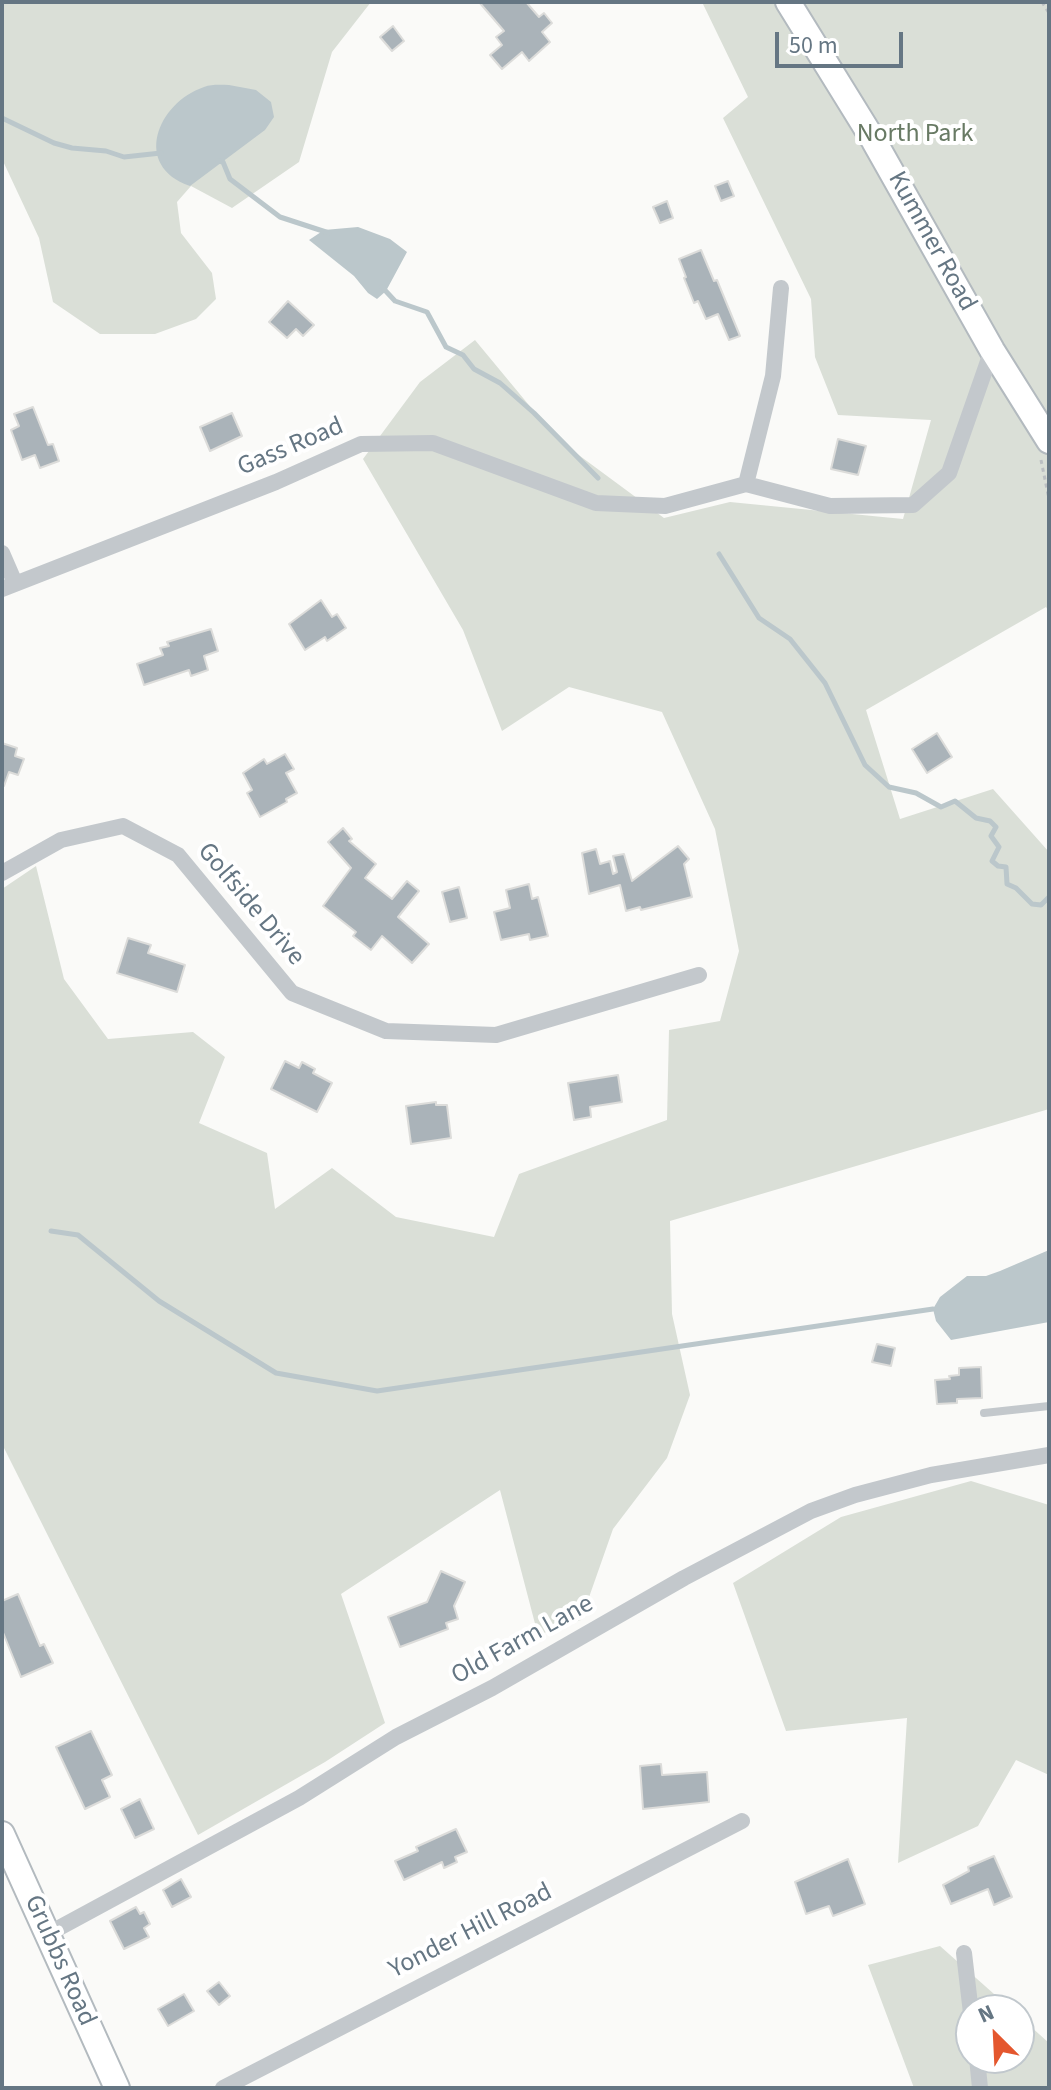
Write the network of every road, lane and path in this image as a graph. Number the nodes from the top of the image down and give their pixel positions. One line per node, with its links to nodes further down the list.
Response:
1 (788, 2): 5 (street, Kummer Road)
2 (1042, 2): 3 (path)
3 (1049, 13)
4 (781, 288): 7 (street)
5 (992, 350): 6 (street, Kummer Road); 7 (street, Gass Road)
6 (1049, 441)
7 (746, 484): 9 (street, Gass Road)
8 (2, 553): 9 (street)
9 (9, 586)
10 (2, 873): 11 (street, Golfside Drive)
11 (699, 975)
12 (1049, 1406): 13 (lane)
13 (984, 1413)
14 (1049, 1455): 17 (street, Old Farm Lane)
15 (742, 1821): 21 (street, Yonder Hill Road)
16 (2, 1834): 17 (street, Grubbs Road)
17 (46, 1935): 20 (street, Grubbs Road)
18 (964, 1953): 19 (street)
19 (969, 1994)
20 (117, 2088)
21 (223, 2088)

